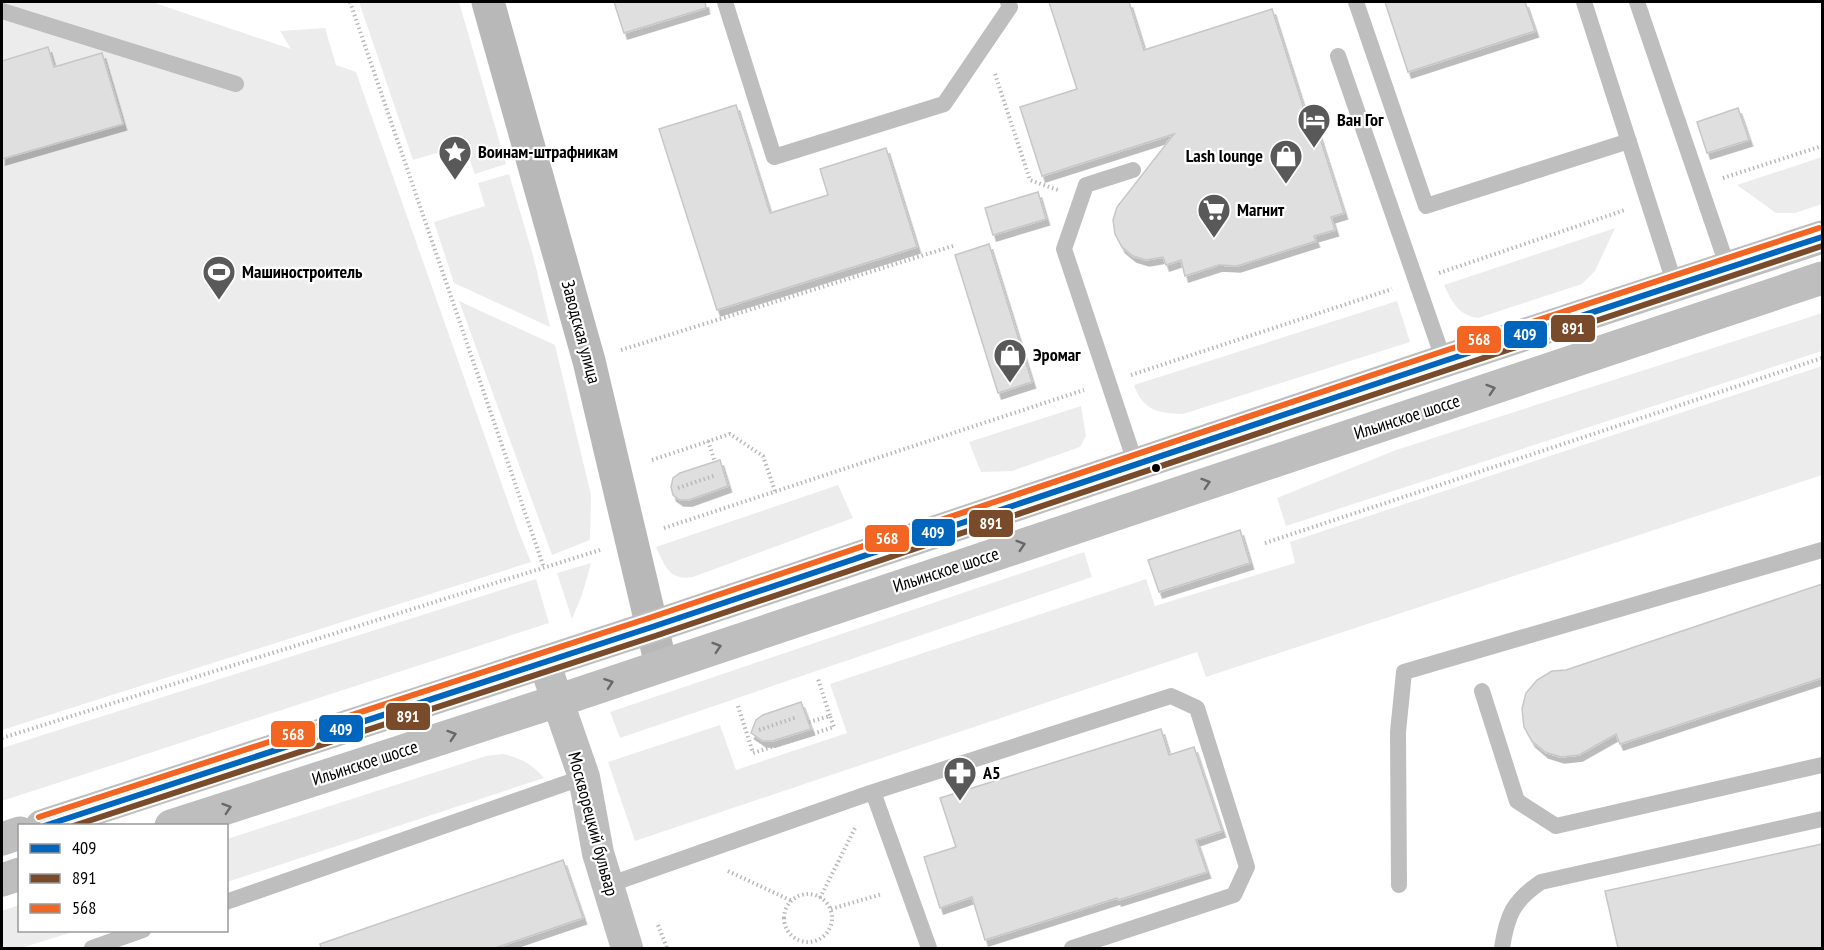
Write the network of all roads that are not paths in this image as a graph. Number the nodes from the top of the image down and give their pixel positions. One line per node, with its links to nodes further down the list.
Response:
1 (488, 2): 19 (street, Заводская улица)
2 (725, 2): 3 (lane)
3 (1008, 2)
4 (1356, 2): 10 (lane)
5 (1584, 2): 10 (lane)
6 (1637, 2): 13 (lane)
7 (2, 11): 9 (lane)
8 (1338, 56): 16 (lane)
9 (236, 84)
10 (1629, 141): 15 (lane)
11 (1133, 170): 17 (lane)
12 (1822, 237): 13 (main road)
13 (1728, 268): 15 (main road)
14 (1822, 278): 21 (main road, Ильинское шоссе, one-way to 14)
15 (1675, 285): 16 (main road)
16 (1444, 361): 17 (main road)
17 (1136, 465): 19 (main road)
18 (1822, 550): 35 (lane)
19 (652, 627): 20 (main road); 21 (street, Заводская улица)
20 (544, 662): 23 (street, Москворецкий бульвар); 28 (main road)
21 (661, 666): 23 (main road, Ильинское шоссе, one-way to 21)
22 (1482, 691): 24 (lane)
23 (557, 701): 25 (street, Москворецкий бульвар); 29 (main road, Ильинское шоссе, one-way to 23)
24 (1822, 765)
25 (584, 777): 34 (street, Москворецкий бульвар); 36 (lane)
26 (873, 792): 34 (lane); 40 (lane); 41 (lane)
27 (1822, 819): 42 (lane)
28 (45, 824)
29 (174, 824)
30 (18, 834): 31 (main road)
31 (2, 838)
32 (18, 875): 33 (main road)
33 (2, 880)
34 (608, 885): 39 (street, Москворецкий бульвар)
35 (1399, 885)
36 (228, 901)
37 (138, 932): 38 (lane)
38 (92, 948)
39 (627, 948)
40 (929, 948)
41 (1072, 948)
42 (1502, 948)

